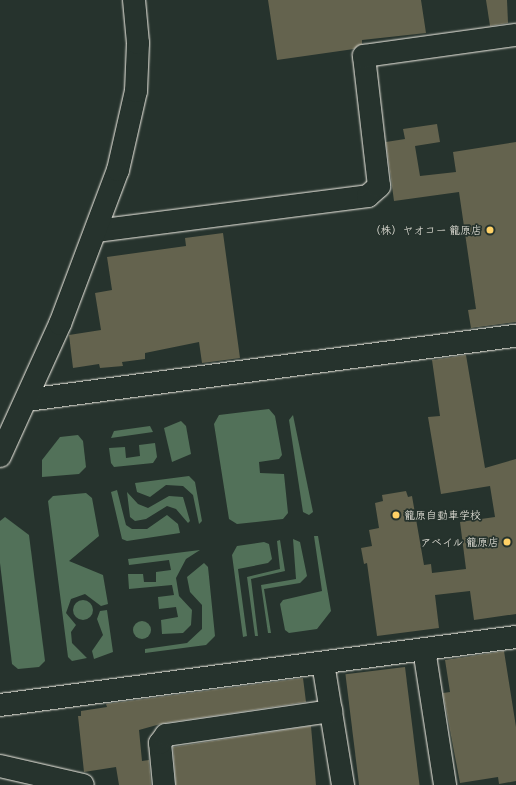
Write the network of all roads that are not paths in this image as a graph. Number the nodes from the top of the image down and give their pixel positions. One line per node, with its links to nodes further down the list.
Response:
1 (134, 0): 3 (street)
2 (516, 35): 3 (street)
3 (96, 231): 5 (street)
4 (516, 336): 5 (street)
5 (27, 400): 6 (street)
6 (0, 456)
7 (516, 637): 8 (street)
8 (424, 649): 9 (street); 16 (street)
9 (323, 663): 10 (street); 11 (street)
10 (0, 705)
11 (331, 711): 14 (street); 15 (street)
12 (0, 766): 13 (street)
13 (83, 785)
14 (164, 785)
15 (343, 785)
16 (445, 785)

